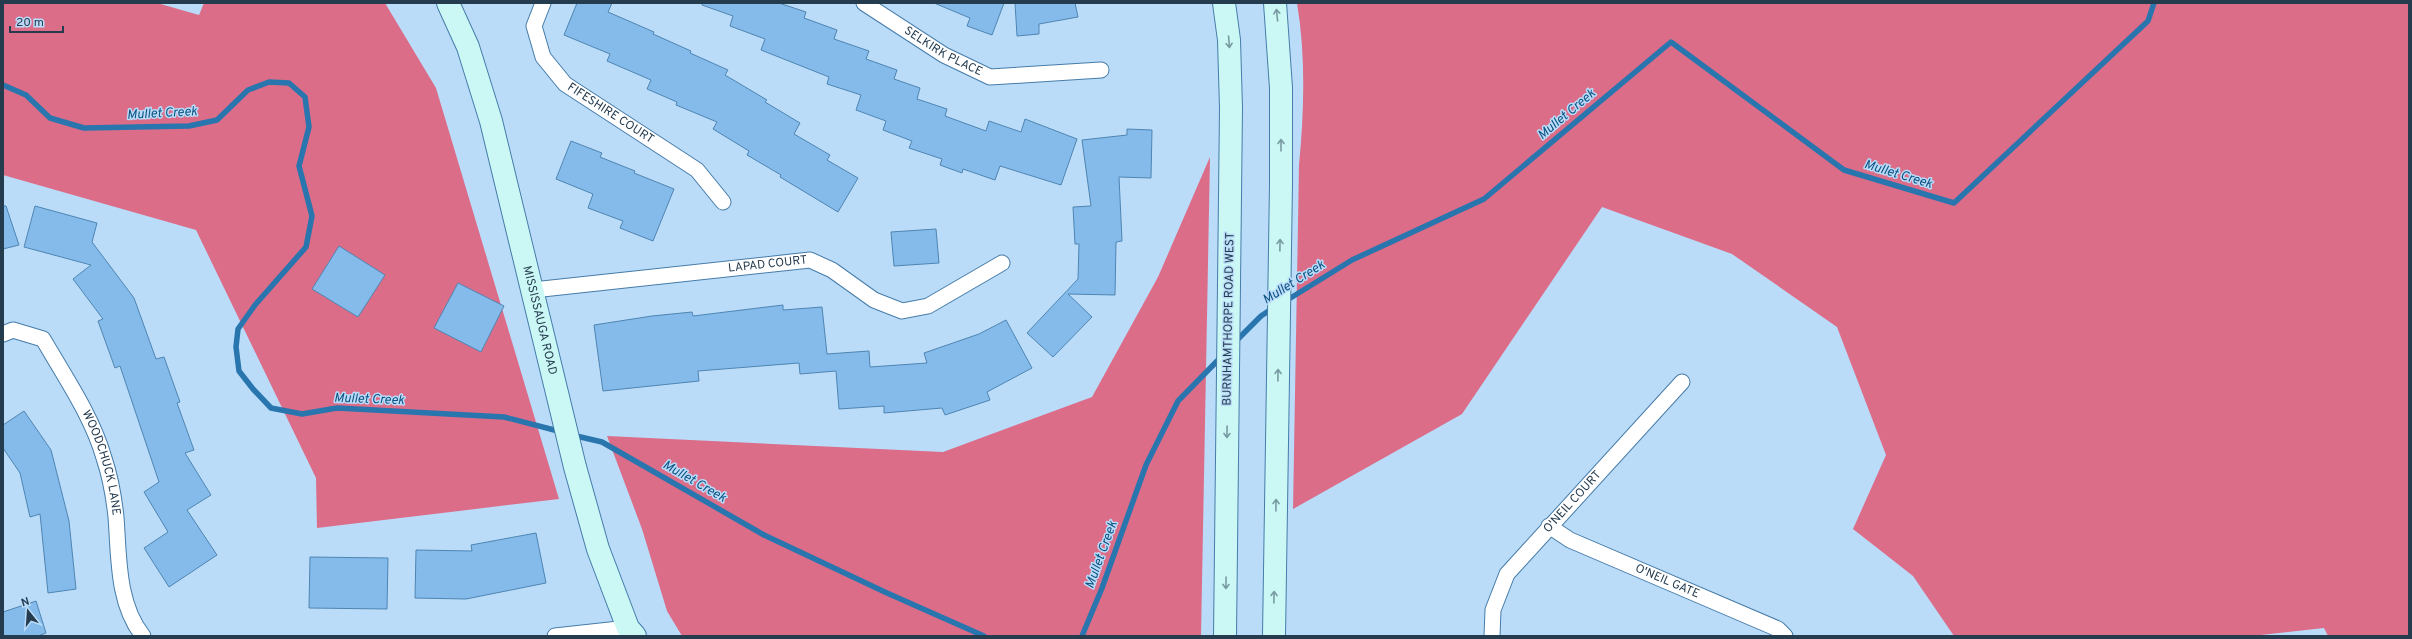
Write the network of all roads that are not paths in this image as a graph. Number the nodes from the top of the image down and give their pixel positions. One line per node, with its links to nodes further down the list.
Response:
1 (448, 3): 9 (main road, MISSISSAUGA ROAD)
2 (543, 3): 7 (street, FIFESHIRE COURT)
3 (864, 3): 6 (street, SELKIRK PLACE)
4 (1224, 3): 16 (main road, BURNHAMTHORPE ROAD WEST, one-way to 16)
5 (1275, 3): 17 (main road, one-way to 5)
6 (1102, 70)
7 (723, 202)
8 (1002, 263): 9 (street, LAPAD COURT)
9 (533, 290): 13 (main road, MISSISSAUGA ROAD)
10 (3, 334): 14 (street, WOODCHUCK LANE)
11 (1682, 382): 12 (street, O'NEIL COURT)
12 (1549, 526): 18 (street, O'NEIL COURT); 19 (street, O'NEIL GATE)
13 (631, 632): 15 (street)
14 (143, 636)
15 (555, 636)
16 (1225, 636)
17 (1274, 636)
18 (1492, 636)
19 (1785, 636)

